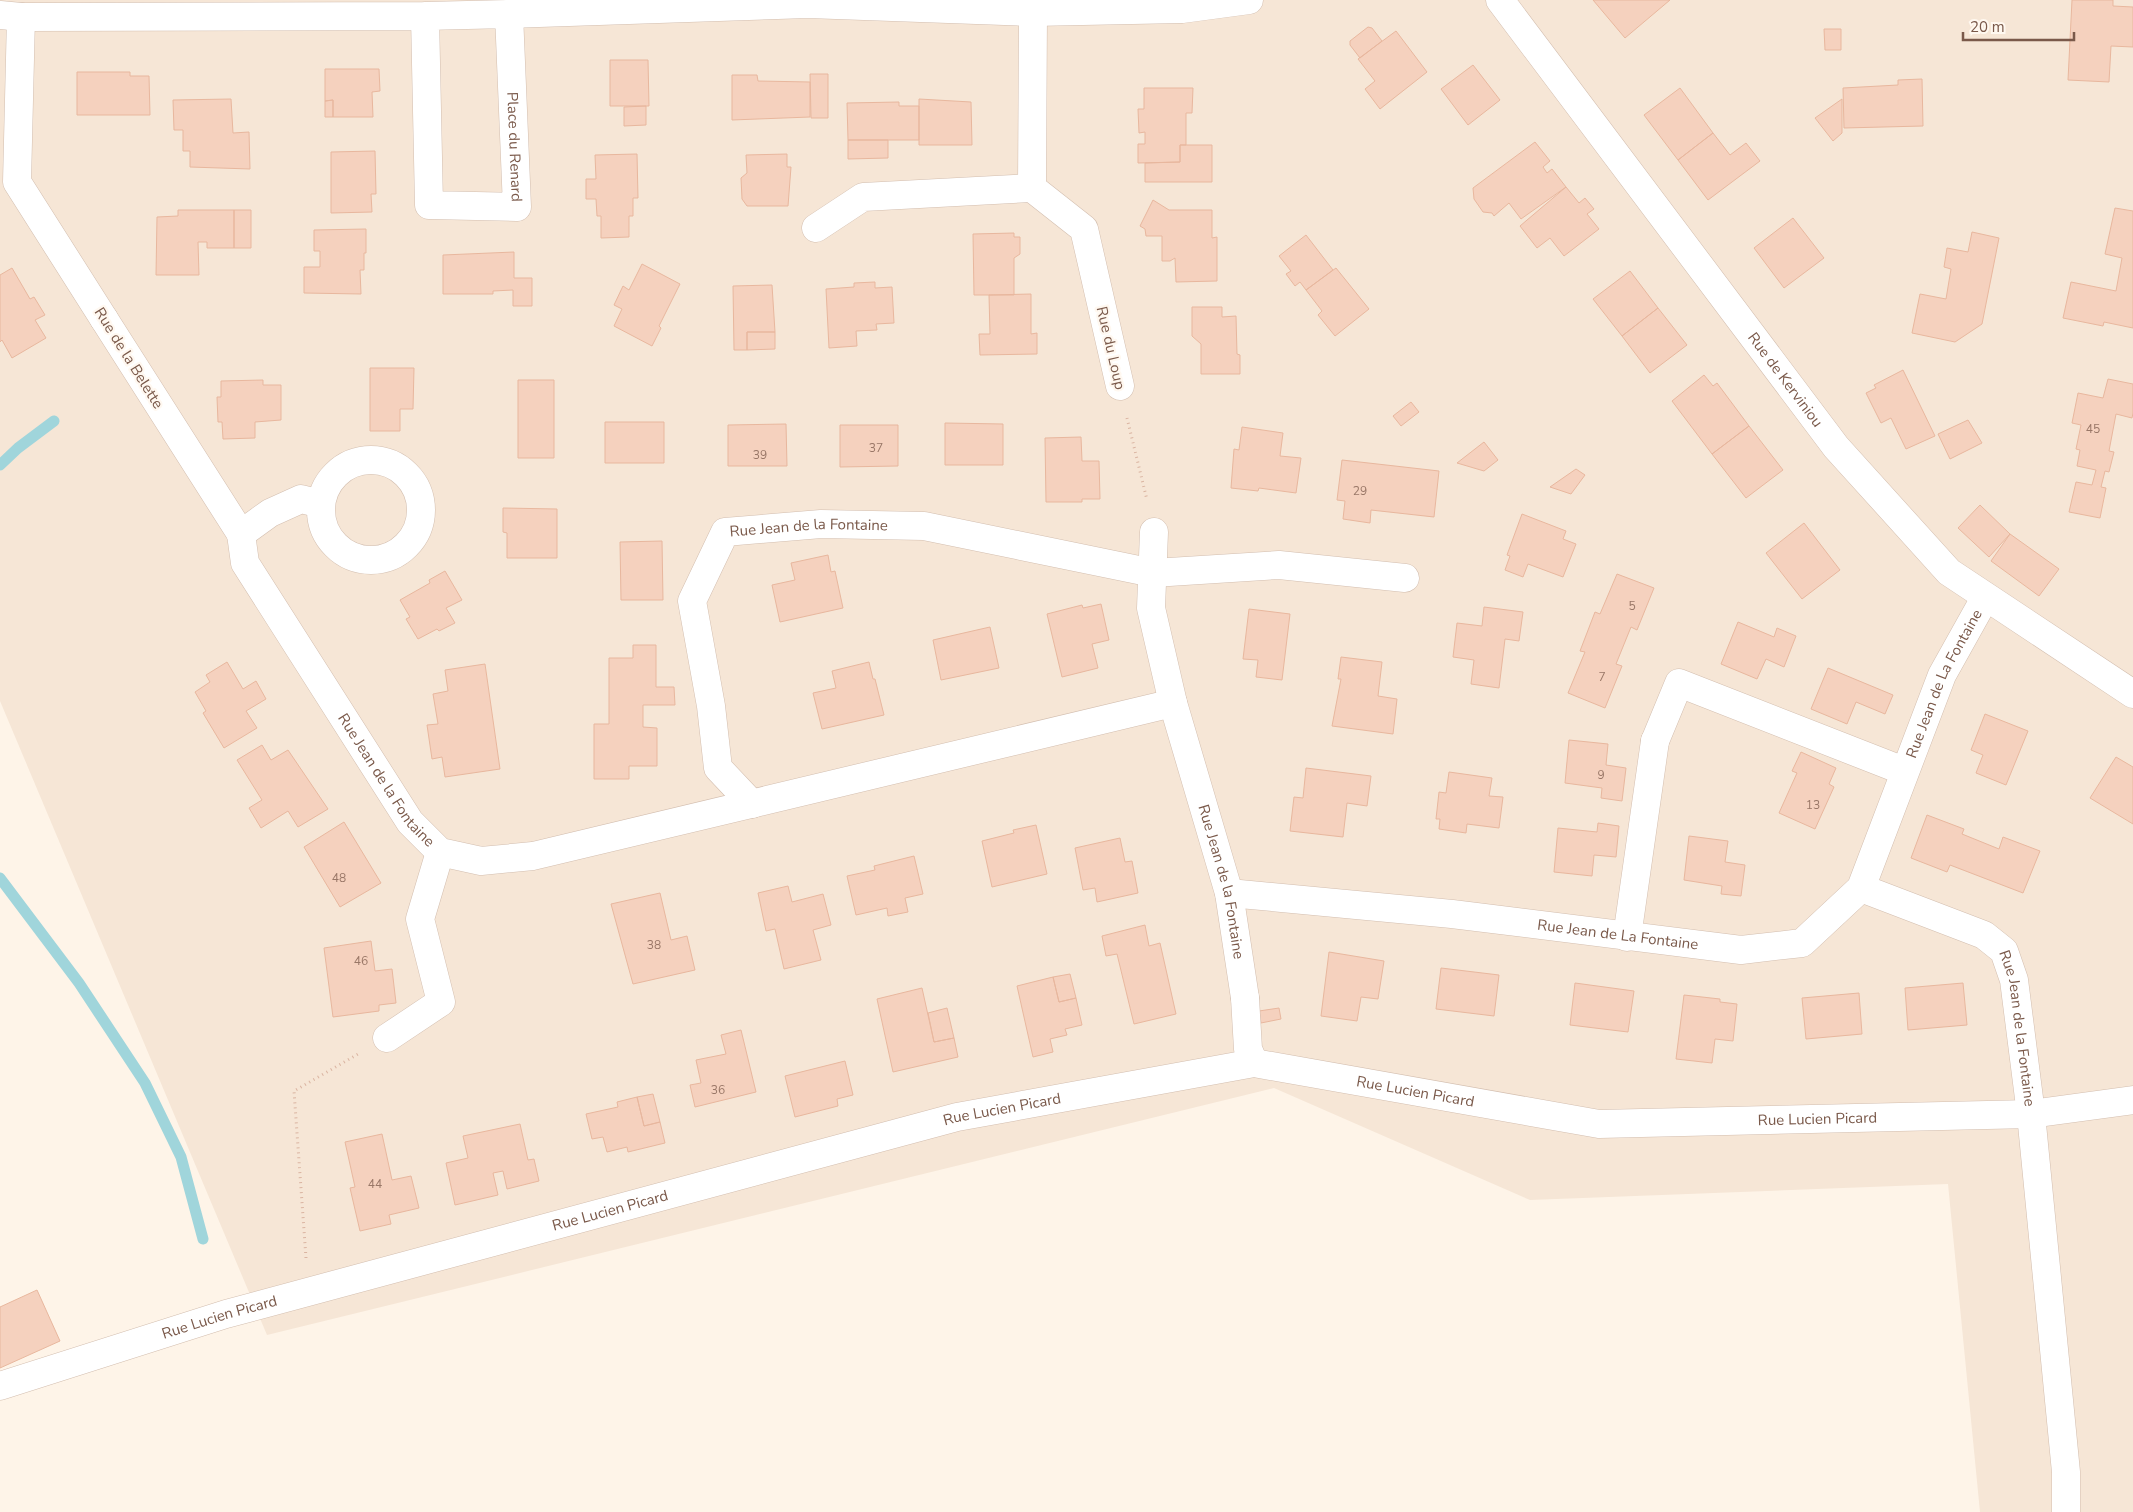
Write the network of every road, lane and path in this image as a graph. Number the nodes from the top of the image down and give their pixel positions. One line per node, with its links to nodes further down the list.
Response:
1 (1249, 0): 4 (street)
2 (1500, 0): 17 (street, Rue de Kerviniou)
3 (808, 2): 4 (street); 5 (street)
4 (1033, 12): 9 (street)
5 (509, 14): 7 (street); 7 (street, Place du Renard)
6 (10, 16): 7 (street); 8 (street, Rue de la Belette)
7 (425, 16)
8 (8, 187): 14 (street, Rue de la Belette)
9 (1032, 188): 10 (street); 11 (street, Rue du Loup)
10 (816, 228)
11 (1120, 386): 13 (path, Rue du Loup)
12 (321, 504): 14 (street)
13 (1154, 532): 15 (street, Rue Jean de la Fontaine)
14 (240, 534): 22 (street, Rue Jean de la Fontaine)
15 (1153, 573): 16 (street, Rue Jean de la Fontaine); 19 (street, Rue Jean de la Fontaine); 21 (street, Rue Jean de la Fontaine)
16 (1405, 578)
17 (1985, 598): 18 (street, Rue de Kerviniou); 20 (street, Rue Jean de La Fontaine)
18 (2133, 694)
19 (1172, 704): 21 (street, Rue Jean de la Fontaine); 24 (street, Rue Jean de la Fontaine)
20 (1904, 771): 23 (street, Rue Jean de La Fontaine); 25 (street, Rue Jean de La Fontaine)
21 (752, 804): 22 (street, Rue Jean de la Fontaine)
22 (440, 852): 26 (street, Rue Jean de La Fontaine)
23 (1861, 888): 25 (street, Rue Jean de La Fontaine); 29 (street, Rue Jean de la Fontaine)
24 (1230, 893): 25 (street, Rue Jean de La Fontaine); 27 (street, Rue Jean de la Fontaine)
25 (1627, 937)
26 (387, 1038): 30 (path)
27 (1254, 1063): 29 (street, Rue Lucien Picard); 30 (street, Rue Lucien Picard)
28 (2133, 1100): 29 (street, Rue Lucien Picard)
29 (2031, 1114): 32 (street)
30 (308, 1292): 31 (street, Rue Lucien Picard)
31 (0, 1386)
32 (2066, 1512)

